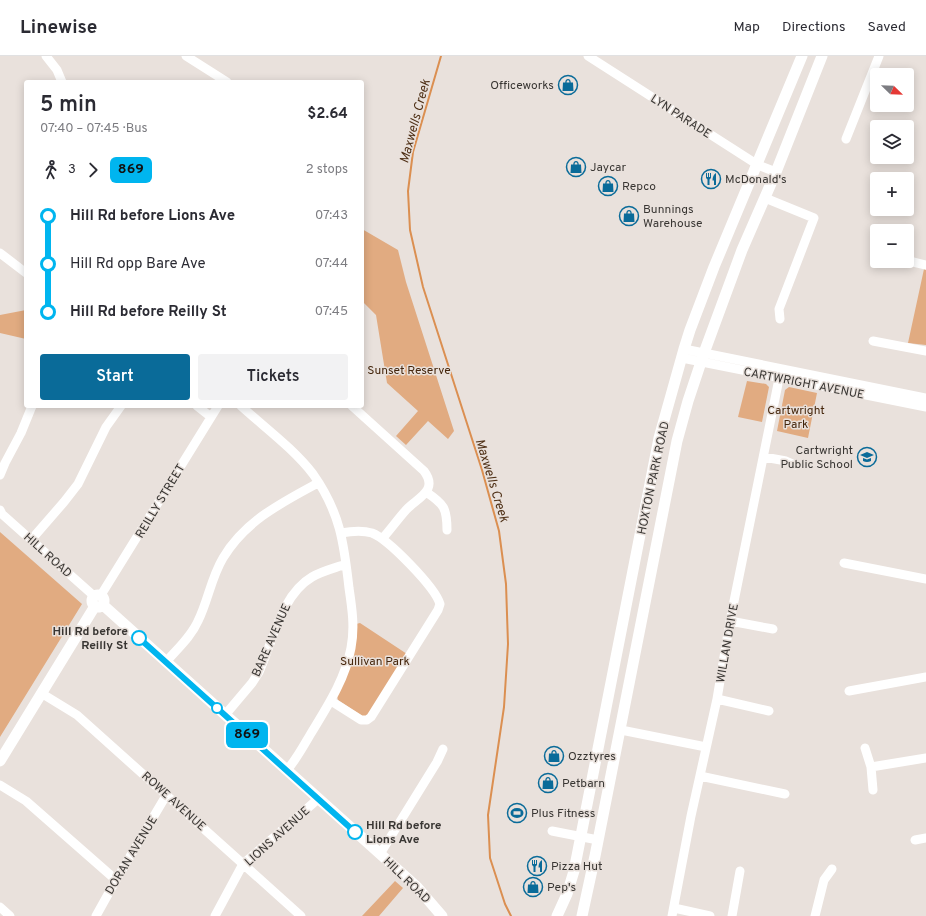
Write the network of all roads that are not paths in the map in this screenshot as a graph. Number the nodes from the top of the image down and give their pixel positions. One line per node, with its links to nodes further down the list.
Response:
1 (46, 56): 7 (street)
2 (186, 56): 8 (street)
3 (588, 56): 10 (street, LYN PARADE)
4 (802, 56): 10 (main road, HOXTON PARK ROAD)
5 (822, 56): 11 (main road, HOXTON PARK ROAD)
6 (879, 56): 9 (street)
7 (61, 80)
8 (224, 80)
9 (846, 139)
10 (758, 165): 11 (street, LYN PARADE); 20 (main road, HOXTON PARK ROAD)
11 (776, 172): 12 (main road, HOXTON PARK ROAD)
12 (765, 198): 17 (street); 21 (main road, HOXTON PARK ROAD)
13 (0, 252): 16 (street)
14 (914, 262): 15 (street)
15 (926, 265)
16 (24, 271)
17 (780, 319)
18 (873, 341): 19 (street)
19 (926, 351)
20 (683, 354): 21 (street, CARTWRIGHT AVENUE); 73 (main road, HOXTON PARK ROAD)
21 (702, 358): 22 (street, CARTWRIGHT AVENUE); 58 (main road, HOXTON PARK ROAD)
22 (780, 374): 23 (street, CARTWRIGHT AVENUE); 33 (street, WILLAN DRIVE)
23 (821, 382): 24 (street, CARTWRIGHT AVENUE); 25 (street, CARTWRIGHT AVENUE)
24 (926, 398)
25 (926, 407)
26 (31, 408): 34 (street)
27 (120, 408): 43 (street)
28 (200, 408): 32 (street)
29 (217, 408): 32 (street, REILLY STREET)
30 (242, 408): 37 (street)
31 (354, 408): 38 (street)
32 (211, 417): 47 (street, REILLY STREET)
33 (764, 457): 35 (street); 48 (street, WILLAN DRIVE)
34 (2, 465): 36 (street)
35 (795, 465)
36 (0, 475)
37 (318, 483): 41 (street); 50 (street)
38 (426, 492): 40 (street); 42 (street)
39 (1, 512): 43 (street, HILL ROAD)
40 (447, 530)
41 (341, 533): 42 (street); 45 (street)
42 (382, 539): 55 (street)
43 (31, 540): 47 (street, HILL ROAD)
44 (844, 563): 46 (street)
45 (346, 564): 55 (street); 57 (street, BARE AVENUE)
46 (926, 579)
47 (98, 601): 50 (main road, HILL ROAD); 53 (main road, REILLY STREET)
48 (730, 621): 49 (street); 54 (street, WILLAN DRIVE)
49 (773, 629)
50 (166, 662): 57 (main road, HILL ROAD)
51 (926, 677): 52 (street)
52 (849, 691)
53 (41, 693): 63 (main road, REILLY STREET); 69 (street, ROWE AVENUE)
54 (716, 698): 56 (street); 59 (street, WILLAN DRIVE)
55 (331, 701): 65 (street)
56 (769, 711)
57 (225, 715): 65 (main road, HILL ROAD)
58 (621, 730): 59 (street); 75 (main road, HOXTON PARK ROAD)
59 (706, 747): 66 (street, WILLAN DRIVE)
60 (865, 748): 64 (street)
61 (443, 749): 77 (street)
62 (926, 758): 64 (street)
63 (0, 761)
64 (871, 767): 68 (street)
65 (287, 770): 71 (main road, HILL ROAD)
66 (700, 776): 70 (street); 83 (street, WILLAN DRIVE)
67 (0, 784): 81 (street)
68 (873, 790)
69 (167, 794): 78 (street, ROWE AVENUE); 81 (street, DORAN AVENUE)
70 (785, 794)
71 (318, 799): 77 (main road, HILL ROAD); 78 (street, LIONS AVENUE)
72 (552, 831): 73 (street)
73 (581, 837): 75 (street); 89 (main road, HOXTON PARK ROAD)
74 (926, 838): 76 (street)
75 (598, 840): 90 (main road, HOXTON PARK ROAD)
76 (915, 840)
77 (380, 854): 88 (main road, HILL ROAD)
78 (243, 864): 86 (street, LIONS AVENUE); 87 (street, ROWE AVENUE)
79 (832, 869): 93 (street)
80 (740, 871): 92 (street)
81 (116, 880): 85 (street, DORAN AVENUE)
82 (0, 907): 84 (street)
83 (673, 912): 91 (street)
84 (10, 916)
85 (96, 916)
86 (214, 916)
87 (301, 916)
88 (442, 916)
89 (557, 916)
90 (582, 916)
91 (710, 916)
92 (732, 916)
93 (815, 916)

